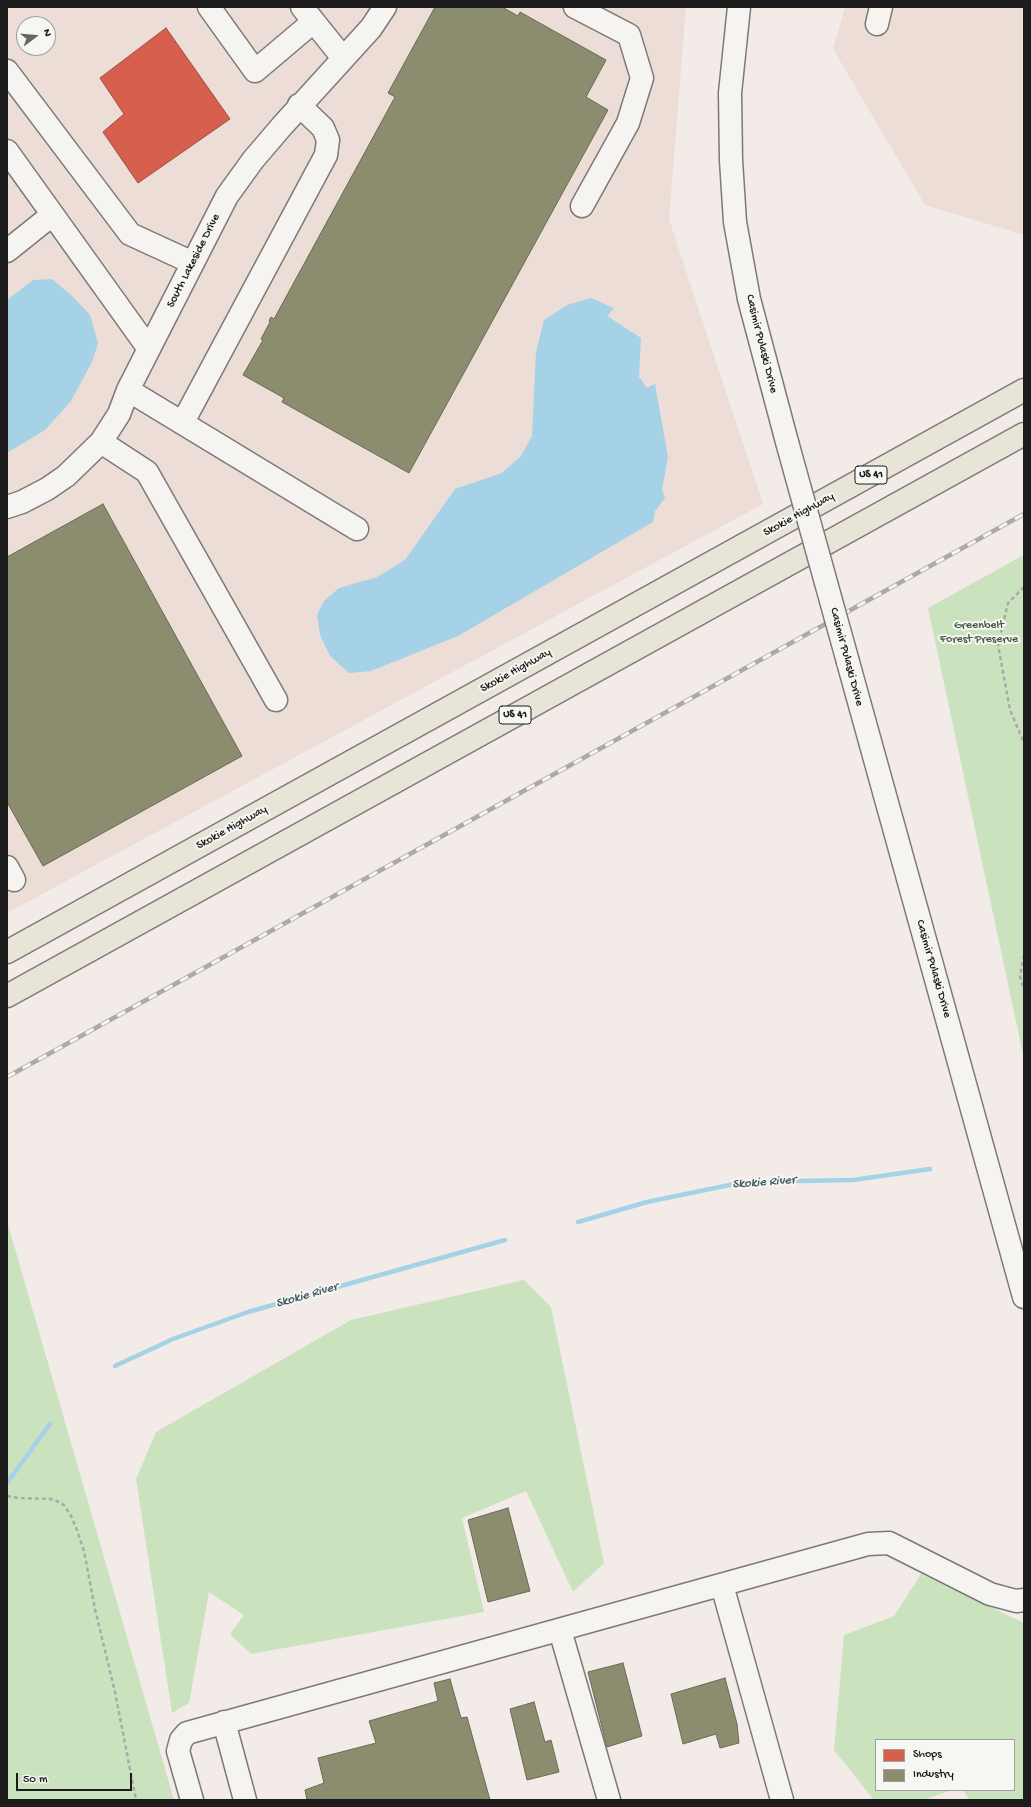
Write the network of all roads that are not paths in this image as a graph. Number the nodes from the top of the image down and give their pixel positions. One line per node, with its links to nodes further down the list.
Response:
1 (209, 7): 5 (street)
2 (385, 7): 6 (street, South Lakeside Drive)
3 (575, 7): 10 (street)
4 (739, 7): 25 (street, Casimir Pulaski Drive, bridge)
5 (307, 14): 6 (street)
6 (343, 58): 8 (street, South Lakeside Drive)
7 (7, 71): 13 (street)
8 (299, 105): 13 (street, South Lakeside Drive); 17 (street)
9 (7, 151): 11 (street)
10 (582, 206)
11 (52, 215): 12 (street); 14 (street)
12 (7, 251)
13 (193, 263): 14 (street, South Lakeside Drive)
14 (149, 349): 15 (street, South Lakeside Drive)
15 (128, 390): 17 (street); 19 (street, South Lakeside Drive)
16 (1024, 390): 23 (highway, Skokie Highway / US 41)
17 (183, 422): 21 (street)
18 (1024, 434): 24 (highway, US 41)
19 (101, 442): 20 (street, South Lakeside Drive); 22 (street)
20 (7, 507)
21 (357, 529)
22 (276, 700)
23 (7, 952)
24 (7, 996)
25 (1024, 1297)
26 (722, 1585): 27 (street); 28 (street); 33 (street)
27 (1024, 1600)
28 (560, 1630): 29 (street); 32 (street)
29 (224, 1722): 30 (street); 31 (street)
30 (192, 1800)
31 (245, 1800)
32 (609, 1800)
33 (782, 1800)

